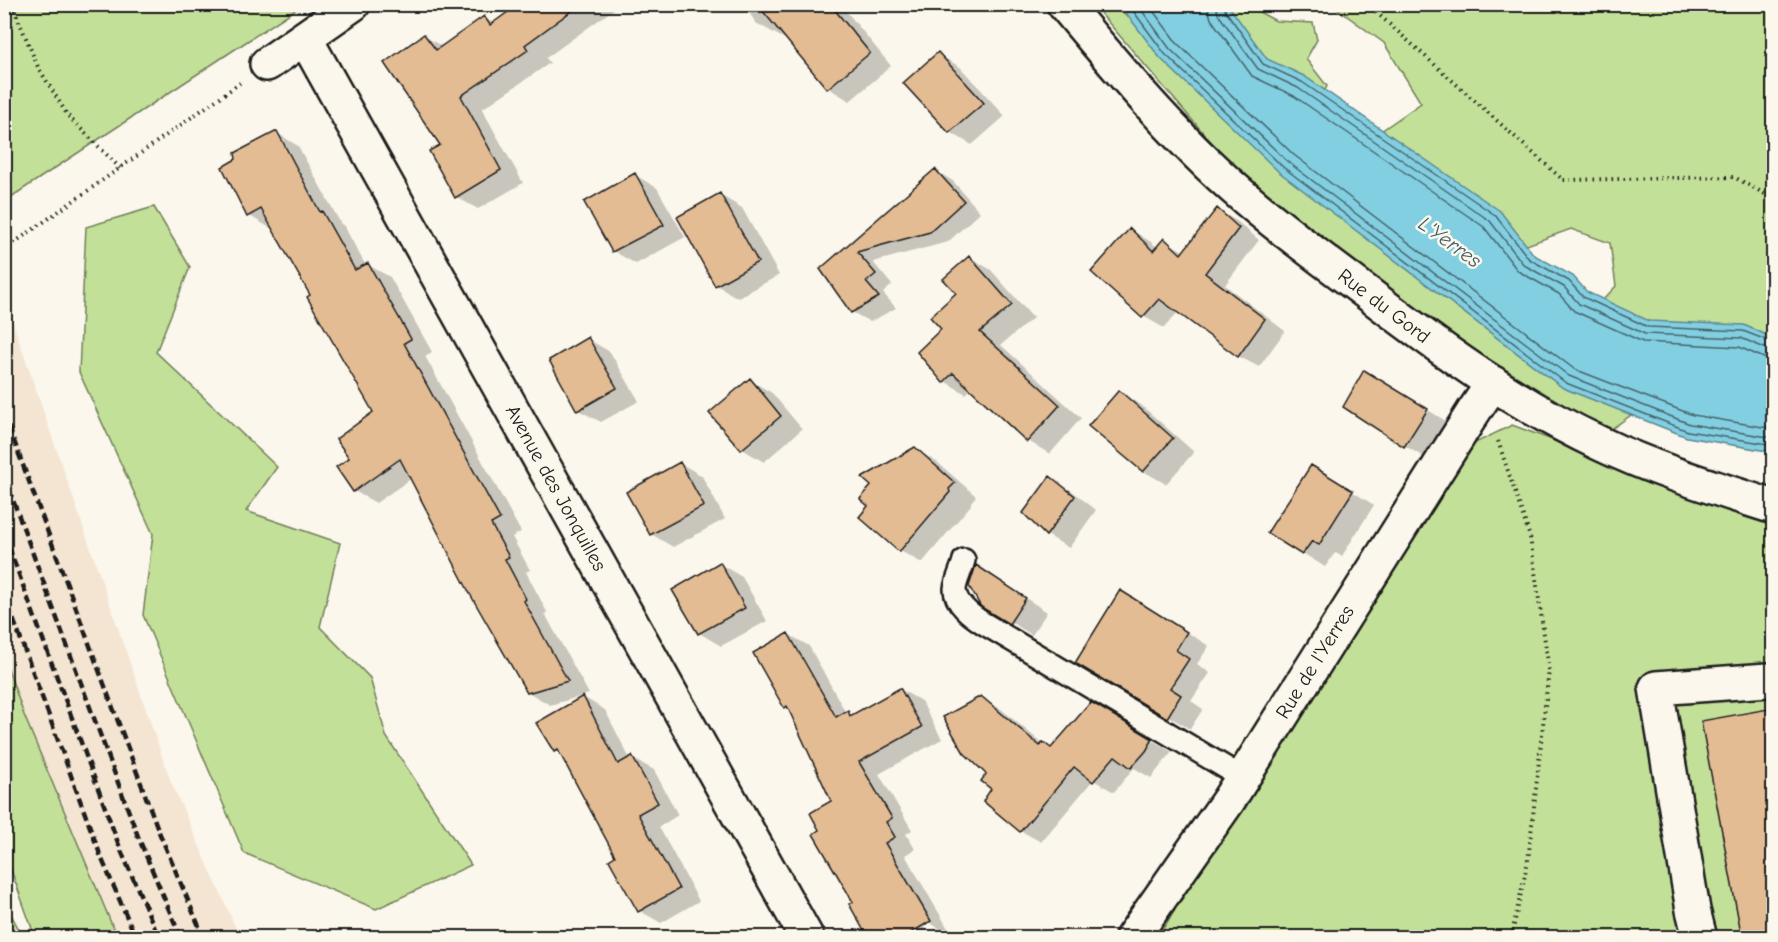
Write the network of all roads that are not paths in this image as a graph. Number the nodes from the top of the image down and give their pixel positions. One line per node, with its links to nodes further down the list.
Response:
1 (353, 4): 3 (street)
2 (1064, 4): 5 (street, Rue du Gord)
3 (305, 38): 4 (street); 10 (street, Avenue des Jonquilles)
4 (267, 64)
5 (1488, 390): 6 (street, Rue du Gord); 9 (street, Rue de l'Yerres)
6 (1773, 507)
7 (964, 560): 9 (lane)
8 (1773, 681): 12 (street)
9 (1243, 778): 11 (street, Rue de l'Yerres)
10 (807, 938)
11 (1132, 938)
12 (1700, 938)

